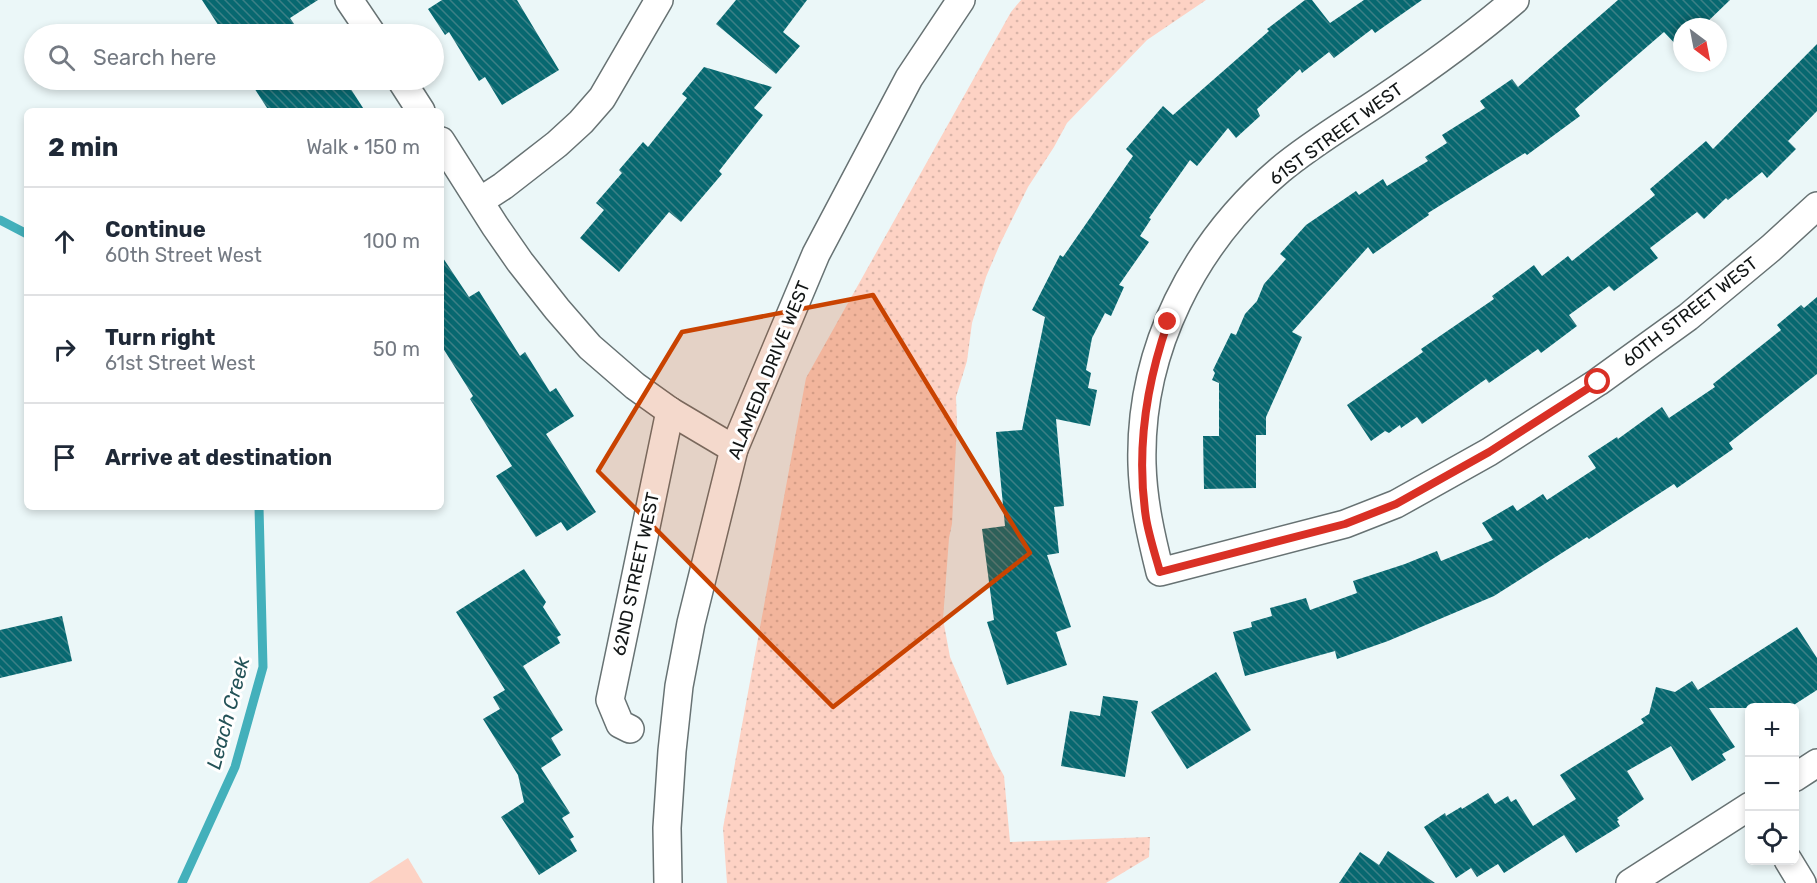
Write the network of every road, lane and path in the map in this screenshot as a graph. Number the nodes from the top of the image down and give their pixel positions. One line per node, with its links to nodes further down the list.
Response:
1 (349, 0): 5 (street)
2 (658, 0): 9 (street)
3 (961, 0): 12 (street, ALAMEDA DRIVE WEST)
4 (1515, 0): 13 (street, 61ST STREET WEST)
5 (365, 24)
6 (407, 90): 7 (street)
7 (419, 108)
8 (444, 146): 9 (street)
9 (480, 201): 11 (street)
10 (1817, 206): 13 (street, 60TH STREET WEST)
11 (670, 411): 12 (street); 14 (street, 62ND STREET WEST)
12 (734, 449): 19 (street, ALAMEDA DRIVE WEST)
13 (1160, 572)
14 (630, 729)
15 (1817, 764): 16 (street)
16 (1799, 775)
17 (1745, 809): 20 (street)
18 (1791, 865): 21 (street)
19 (668, 883)
20 (1630, 883)
21 (1802, 883)

